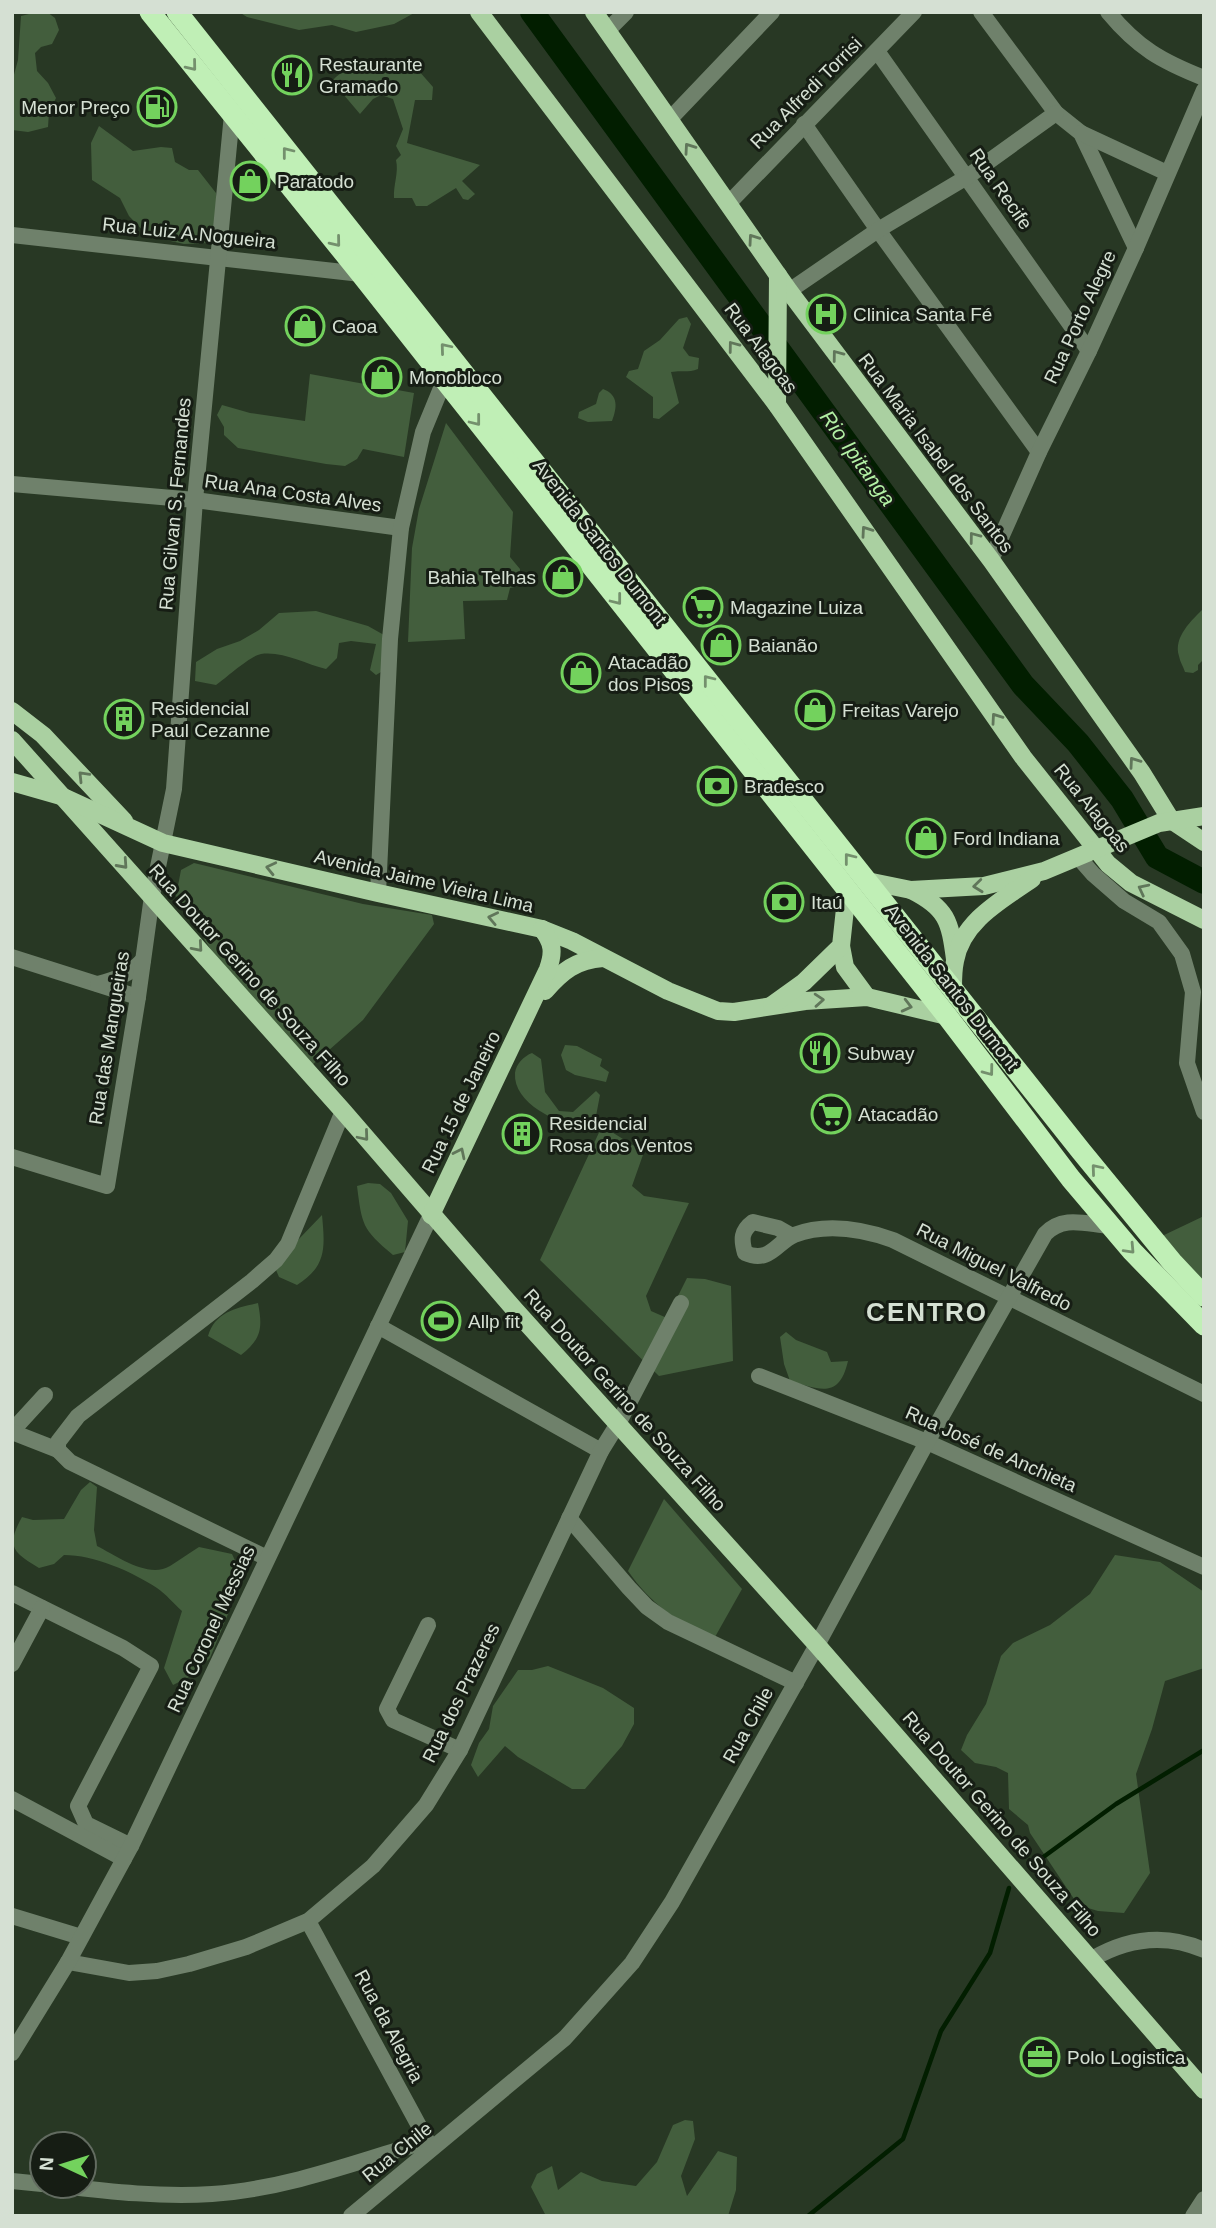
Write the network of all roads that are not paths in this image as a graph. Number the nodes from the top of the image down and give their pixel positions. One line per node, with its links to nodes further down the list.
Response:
1 (177, 12): 48 (highway, Avenida Santos Dumont, one-way to 1)
2 (479, 12): 30 (main road, Rua Alagoas, one-way to 2)
3 (594, 12): 10 (main road)
4 (626, 12): 10 (street)
5 (772, 12): 16 (street)
6 (914, 12): 11 (street, Rua Alfredi Torrisi)
7 (981, 12): 14 (street)
8 (1108, 12): 12 (street)
9 (146, 13): 15 (highway, Avenida Santos Dumont, one-way to 15)
10 (607, 31): 16 (main road)
11 (877, 51): 17 (street, Rua Alfredi Torrisi); 20 (street, Rua Recife)
12 (1204, 78)
13 (1204, 90): 19 (street, Rua Porto Alegre)
14 (1056, 113): 18 (street); 20 (street)
15 (232, 114): 25 (street, Rua Gilvan S. Fernandes); 26 (highway, Avenida Santos Dumont, one-way to 26)
16 (669, 120): 21 (main road, one-way to 16)
17 (804, 124): 21 (street, Rua Alfredi Torrisi); 22 (street)
18 (1081, 133): 19 (street); 24 (street)
19 (1167, 173): 24 (street, Rua Porto Alegre)
20 (967, 177): 22 (street); 28 (street, Rua Recife)
21 (728, 204): 27 (main road, one-way to 21)
22 (878, 230): 27 (street); 31 (street)
23 (12, 235): 25 (street, Rua Luiz A.Nogueira)
24 (1136, 248): 28 (street, Rua Porto Alegre)
25 (219, 256): 26 (street, Rua Luiz A.Nogueira); 33 (street, Rua Gilvan S. Fernandes)
26 (361, 274): 29 (highway, Avenida Santos Dumont)
27 (784, 295): 30 (main road); 35 (main road, Rua Maria Isabel dos Santos, one-way to 27)
28 (1088, 351): 31 (street, Rua Porto Alegre)
29 (443, 381): 34 (street, Rua Ana Costa Alves); 49 (highway, Avenida Santos Dumont, one-way to 49)
30 (777, 405): 45 (main road, Rua Alagoas, one-way to 30)
31 (1039, 452): 35 (street, Rua Porto Alegre)
32 (12, 484): 33 (street, Rua Ana Costa Alves)
33 (195, 500): 34 (street, Rua Ana Costa Alves); 44 (street, Rua Gilvan S. Fernandes)
34 (401, 528): 51 (street, Rua Ana Costa Alves)
35 (991, 560): 41 (main road, Rua Maria Isabel dos Santos, one-way to 35)
36 (12, 711): 42 (main road, one-way to 36)
37 (12, 740): 39 (main road, Rua Doutor Gerino de Souza Filho)
38 (12, 782): 39 (main road, Avenida Jaime Vieira Lima)
39 (61, 796): 42 (main road, Avenida Jaime Vieira Lima); 52 (main road, Rua Doutor Gerino de Souza Filho, one-way to 52)
40 (1204, 816): 41 (main road)
41 (1165, 821): 43 (main road, Rua Maria Isabel dos Santos); 45 (main road)
42 (129, 826): 44 (main road, Avenida Jaime Vieira Lima)
43 (1204, 842)
44 (163, 843): 51 (main road, Avenida Jaime Vieira Lima, one-way to 44); 52 (street, Rua Gilvan S. Fernandes)
45 (1105, 846): 46 (main road); 53 (main road, Rua Alagoas, one-way to 45)
46 (1079, 858): 47 (main road); 67 (street)
47 (1044, 871): 50 (main road, one-way to 50); 58 (main road)
48 (867, 881): 50 (main road); 61 (highway, Avenida Santos Dumont)
49 (847, 890): 55 (main road); 66 (highway, Avenida Santos Dumont)
50 (911, 890): 58 (main road)
51 (378, 893): 54 (main road, Avenida Jaime Vieira Lima, one-way to 51)
52 (152, 896): 59 (street, Rua das Mangueiras); 68 (main road, Rua Doutor Gerino de Souza Filho, one-way to 68)
53 (1204, 920)
54 (542, 929): 57 (main road, Avenida Jaime Vieira Lima); 65 (main road, Rua 15 de Janeiro)
55 (841, 946): 63 (main road); 64 (main road, Avenida Jaime Vieira Lima)
56 (12, 957): 60 (street)
57 (603, 958): 64 (main road, Avenida Jaime Vieira Lima); 65 (main road, Rua 15 de Janeiro)
58 (955, 959): 61 (main road)
59 (143, 960): 60 (street); 62 (street, Rua das Mangueiras)
60 (97, 984): 62 (street)
61 (953, 988): 74 (highway, Avenida Santos Dumont, one-way to 61)
62 (138, 997): 70 (street, Rua das Mangueiras)
63 (867, 997): 64 (main road, Avenida Jaime Vieira Lima, one-way to 63); 66 (main road, Avenida Jaime Vieira Lima, one-way to 66)
64 (772, 1006)
65 (530, 1007): 71 (main road, Rua 15 de Janeiro, one-way to 65)
66 (947, 1016): 72 (highway, Avenida Santos Dumont, one-way to 72)
67 (1199, 1090): 69 (street)
68 (343, 1111): 71 (main road, Rua Doutor Gerino de Souza Filho, one-way to 71); 85 (street)
69 (1204, 1112)
70 (12, 1157)
71 (431, 1215): 78 (street, Rua Coronel Messias); 82 (main road, Rua Doutor Gerino de Souza Filho)
72 (1110, 1226): 75 (street, Rua Chile); 77 (highway, Avenida Santos Dumont, one-way to 77)
73 (792, 1236): 73 (street, Rua Miguel Valfredo); 75 (street, Rua Miguel Valfredo)
74 (1204, 1296)
75 (1007, 1297): 80 (street, Rua Miguel Valfredo); 84 (street, Rua Chile)
76 (681, 1303): 82 (street, Rua dos Prazeres)
77 (1204, 1325)
78 (378, 1326): 86 (street); 88 (street, Rua Coronel Messias)
79 (759, 1376): 84 (street, Rua José de Anchieta)
80 (1204, 1394)
81 (45, 1395): 83 (street)
82 (618, 1422): 86 (street, Rua dos Prazeres); 93 (main road, Rua Doutor Gerino de Souza Filho)
83 (12, 1431): 85 (street)
84 (927, 1443): 89 (street, Rua José de Anchieta); 93 (street, Rua Chile)
85 (58, 1450): 88 (street)
86 (601, 1451): 87 (street, Rua dos Prazeres)
87 (569, 1518): 95 (street); 96 (street, Rua dos Prazeres)
88 (267, 1558): 100 (street, Rua Coronel Messias)
89 (1204, 1567)
90 (12, 1593): 91 (street)
91 (42, 1608): 94 (street); 98 (street)
92 (428, 1625): 96 (street)
93 (817, 1645): 95 (street, Rua Chile); 105 (main road, Rua Doutor Gerino de Souza Filho)
94 (12, 1664)
95 (796, 1683): 109 (street, Rua Chile)
96 (460, 1750): 102 (street, Rua dos Prazeres)
97 (12, 1799): 99 (street)
98 (78, 1807): 99 (street); 100 (street)
99 (53, 1820): 100 (street)
100 (128, 1852): 103 (street, Rua Coronel Messias)
101 (12, 1916): 103 (street)
102 (308, 1920): 106 (street, Rua dos Prazeres); 109 (street, Rua da Alegria)
103 (81, 1937): 106 (street, Rua Coronel Messias)
104 (1204, 1950): 105 (street)
105 (1092, 1959): 108 (main road, Rua Doutor Gerino de Souza Filho)
106 (68, 1962): 107 (street, Rua Coronel Messias)
107 (12, 2053)
108 (1204, 2090)
109 (430, 2146): 110 (street); 112 (street, Rua Chile)
110 (98, 2189)
111 (1204, 2199): 113 (street)
112 (351, 2216)
113 (1193, 2216)

